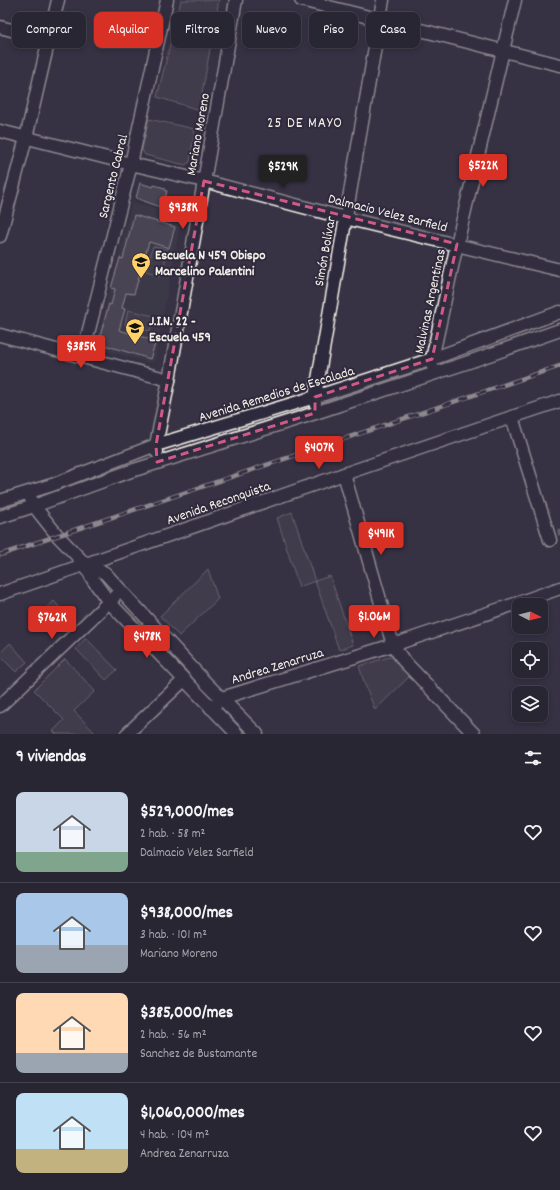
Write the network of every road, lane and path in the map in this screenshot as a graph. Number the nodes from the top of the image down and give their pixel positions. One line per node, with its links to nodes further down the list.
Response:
1 (58, 0): 7 (street)
2 (167, 0): 19 (street, Sargento Cabral)
3 (236, 0): 20 (street, Mariano Moreno)
4 (301, 0): 9 (street)
5 (383, 0): 8 (street, Simón Bolívar)
6 (515, 0): 15 (street, Malvinas Argentinas)
7 (55, 12)
8 (381, 12)
9 (366, 16)
10 (0, 27): 12 (street)
11 (420, 29): 15 (street)
12 (12, 30)
13 (47, 48): 18 (street)
14 (375, 48): 21 (street, Simón Bolívar)
15 (503, 50): 16 (street); 23 (street, Malvinas Argentinas)
16 (560, 64)
17 (0, 131): 18 (street, Dalmacio Velez Sarfield)
18 (26, 138): 19 (street, Dalmacio Velez Sarfield); 22 (street)
19 (132, 164): 20 (street, Dalmacio Velez Sarfield); 28 (street, Sargento Cabral)
20 (204, 181): 21 (street, Dalmacio Velez Sarfield); 31 (street, Mariano Moreno)
21 (345, 218): 23 (street, Dalmacio Velez Sarfield); 32 (street, Simón Bolívar)
22 (0, 234)
23 (457, 244): 24 (street, Dalmacio Velez Sarfield); 29 (street, Malvinas Argentinas)
24 (560, 270)
25 (560, 312): 29 (street, Avenida Remedios de Escalada)
26 (560, 330): 30 (street, Avenida Remedios de Escalada)
27 (0, 335): 28 (street)
28 (82, 357): 31 (street)
29 (432, 359): 30 (street, Malvinas Argentinas); 32 (street, Avenida Remedios de Escalada)
30 (432, 374): 34 (street, Avenida Remedios de Escalada)
31 (169, 380): 36 (street, Mariano Moreno)
32 (315, 397): 34 (street, Simón Bolívar); 36 (street, Avenida Remedios de Escalada)
33 (560, 402): 35 (street, Avenida Reconquista)
34 (315, 412): 37 (street, Avenida Remedios de Escalada)
35 (512, 417): 38 (street, Avenida Reconquista); 43 (street)
36 (156, 445): 37 (street, Mariano Moreno); 39 (street, Avenida Remedios de Escalada)
37 (157, 462): 41 (street, Avenida Remedios de Escalada)
38 (344, 474): 44 (street, Avenida Reconquista); 49 (street)
39 (28, 492): 40 (street, Avenida Remedios de Escalada); 41 (street)
40 (0, 502)
41 (34, 506): 42 (street, Avenida Remedios de Escalada); 44 (street)
42 (0, 517)
43 (550, 540)
44 (85, 564): 46 (street); 47 (street, Avenida Reconquista); 48 (street)
45 (560, 588): 49 (street, Andrea Zenarruza)
46 (121, 590): 48 (street); 51 (street)
47 (0, 594)
48 (109, 602): 50 (street); 52 (street)
49 (393, 645): 51 (street, Andrea Zenarruza); 57 (street)
50 (184, 680): 53 (street); 54 (street)
51 (222, 698): 53 (street, Andrea Zenarruza); 56 (street)
52 (0, 706)
53 (211, 708): 55 (street)
54 (127, 734)
55 (236, 734)
56 (257, 734)
57 (474, 734)

